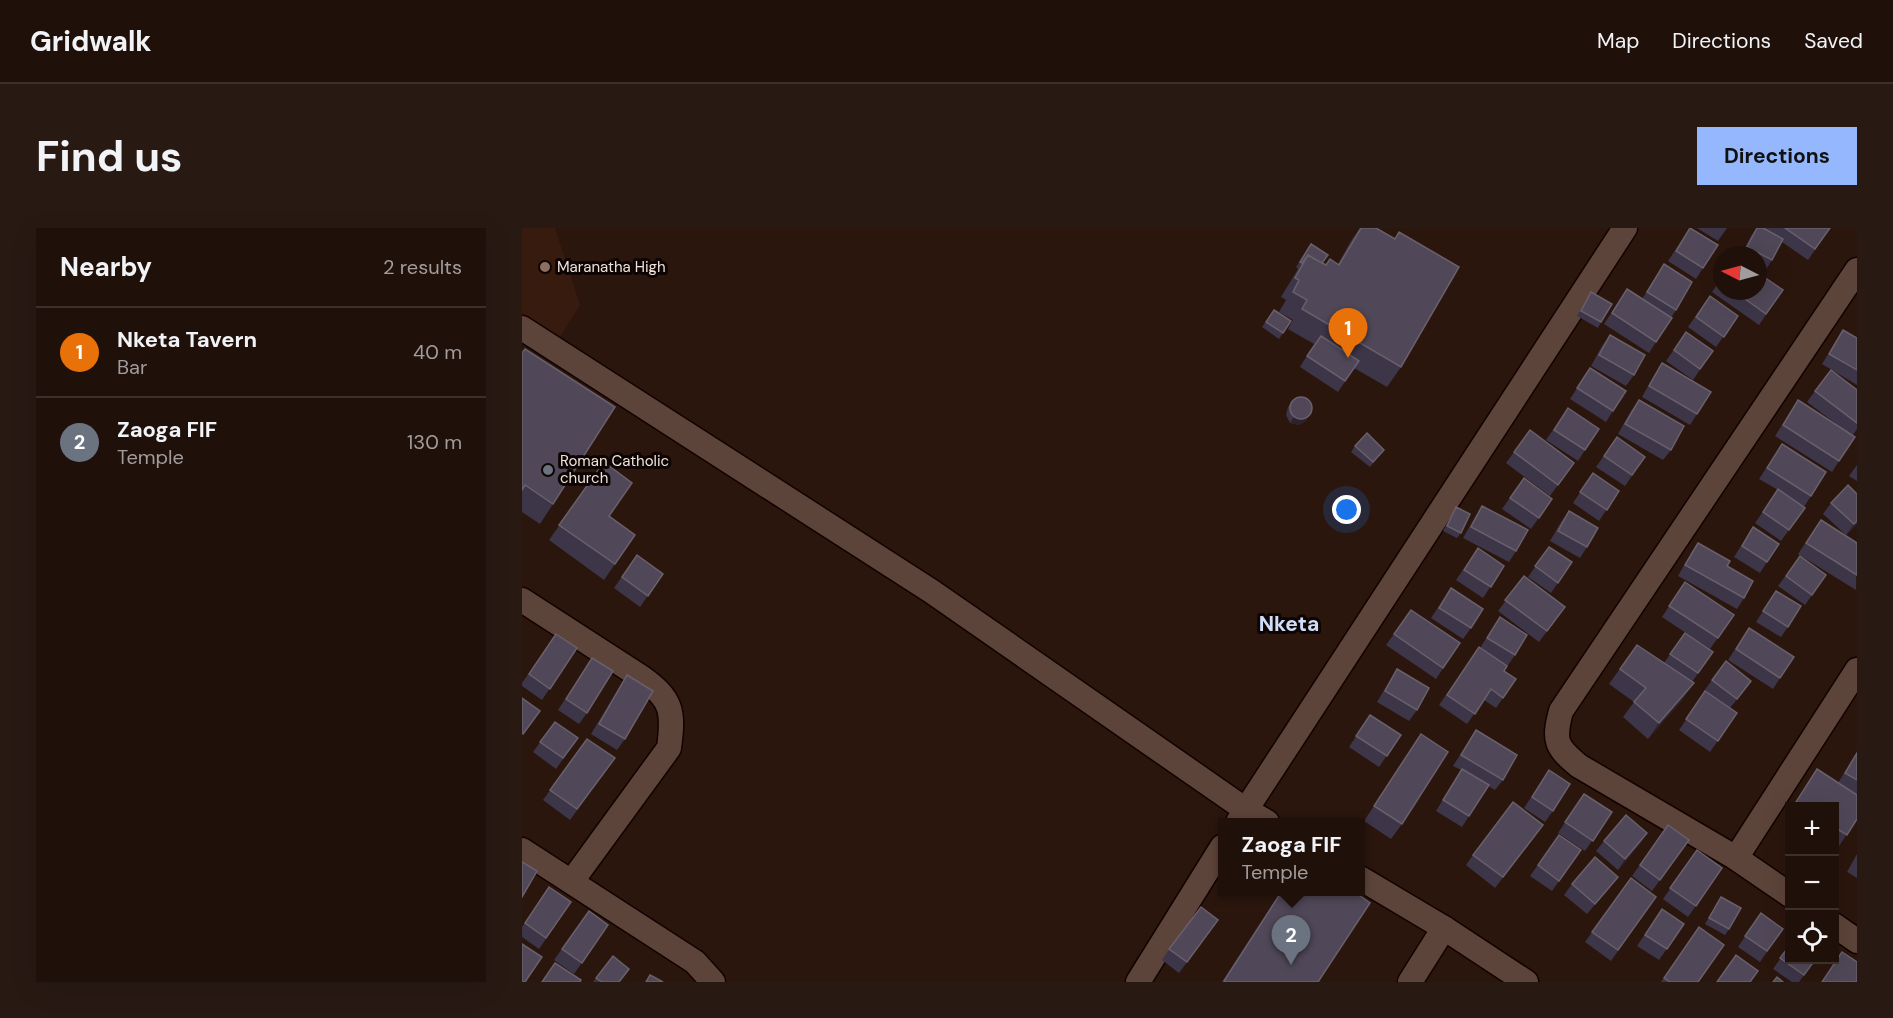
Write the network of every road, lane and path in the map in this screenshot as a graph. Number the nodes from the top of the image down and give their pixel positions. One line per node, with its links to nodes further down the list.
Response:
1 (1625, 228): 6 (street)
2 (1857, 270): 9 (street)
3 (522, 328): 6 (street)
4 (522, 600): 10 (street)
5 (1857, 670): 9 (street)
6 (1242, 816)
7 (522, 850): 10 (street)
8 (1218, 853): 17 (street)
9 (1736, 858): 12 (street)
10 (572, 881): 16 (street)
11 (1365, 881): 13 (street)
12 (1785, 892)
13 (1444, 928): 18 (street); 19 (street)
14 (1839, 929): 15 (street)
15 (1857, 941)
16 (713, 982)
17 (1138, 982)
18 (1410, 982)
19 (1526, 982)

